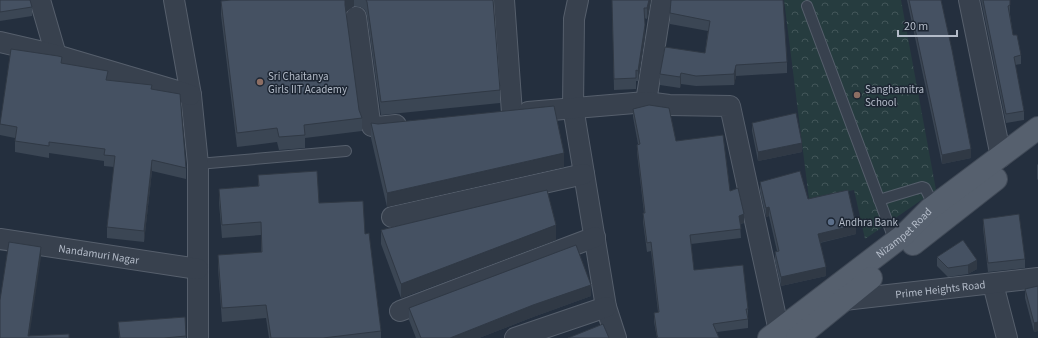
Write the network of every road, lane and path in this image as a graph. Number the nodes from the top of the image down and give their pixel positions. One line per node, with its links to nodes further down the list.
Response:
1 (40, 0): 10 (street)
2 (174, 0): 11 (street)
3 (504, 0): 13 (street)
4 (578, 0): 13 (street)
5 (662, 0): 12 (street)
6 (968, 0): 18 (street)
7 (807, 6): 21 (lane)
8 (356, 16): 14 (street)
9 (0, 42): 10 (street)
10 (56, 55): 11 (street)
11 (191, 95): 19 (street)
12 (646, 102): 13 (street); 33 (street)
13 (573, 107): 20 (street)
14 (414, 123)
15 (1038, 128): 18 (main road, Nizampet Road)
16 (1038, 146): 30 (main road, Nizampet Road)
17 (346, 151): 19 (lane)
18 (1001, 157): 22 (main road, Nizampet Road)
19 (198, 164): 27 (street)
20 (584, 174): 23 (street); 24 (street)
21 (879, 200): 22 (lane); 26 (lane)
22 (934, 206): 26 (main road, Nizampet Road)
23 (392, 217)
24 (595, 237): 31 (street); 32 (street)
25 (0, 240): 27 (street, Nandamuri Nagar)
26 (895, 242): 33 (main road, Nizampet Road)
27 (198, 269): 34 (street)
28 (1038, 278): 29 (street, Prime Heights Road)
29 (993, 284): 30 (street, Prime Heights Road); 37 (street)
30 (844, 300): 33 (main road, Nizampet Road)
31 (606, 307): 35 (street); 36 (street)
32 (400, 311)
33 (790, 336)
34 (198, 338)
35 (515, 338)
36 (616, 338)
37 (1007, 338)

